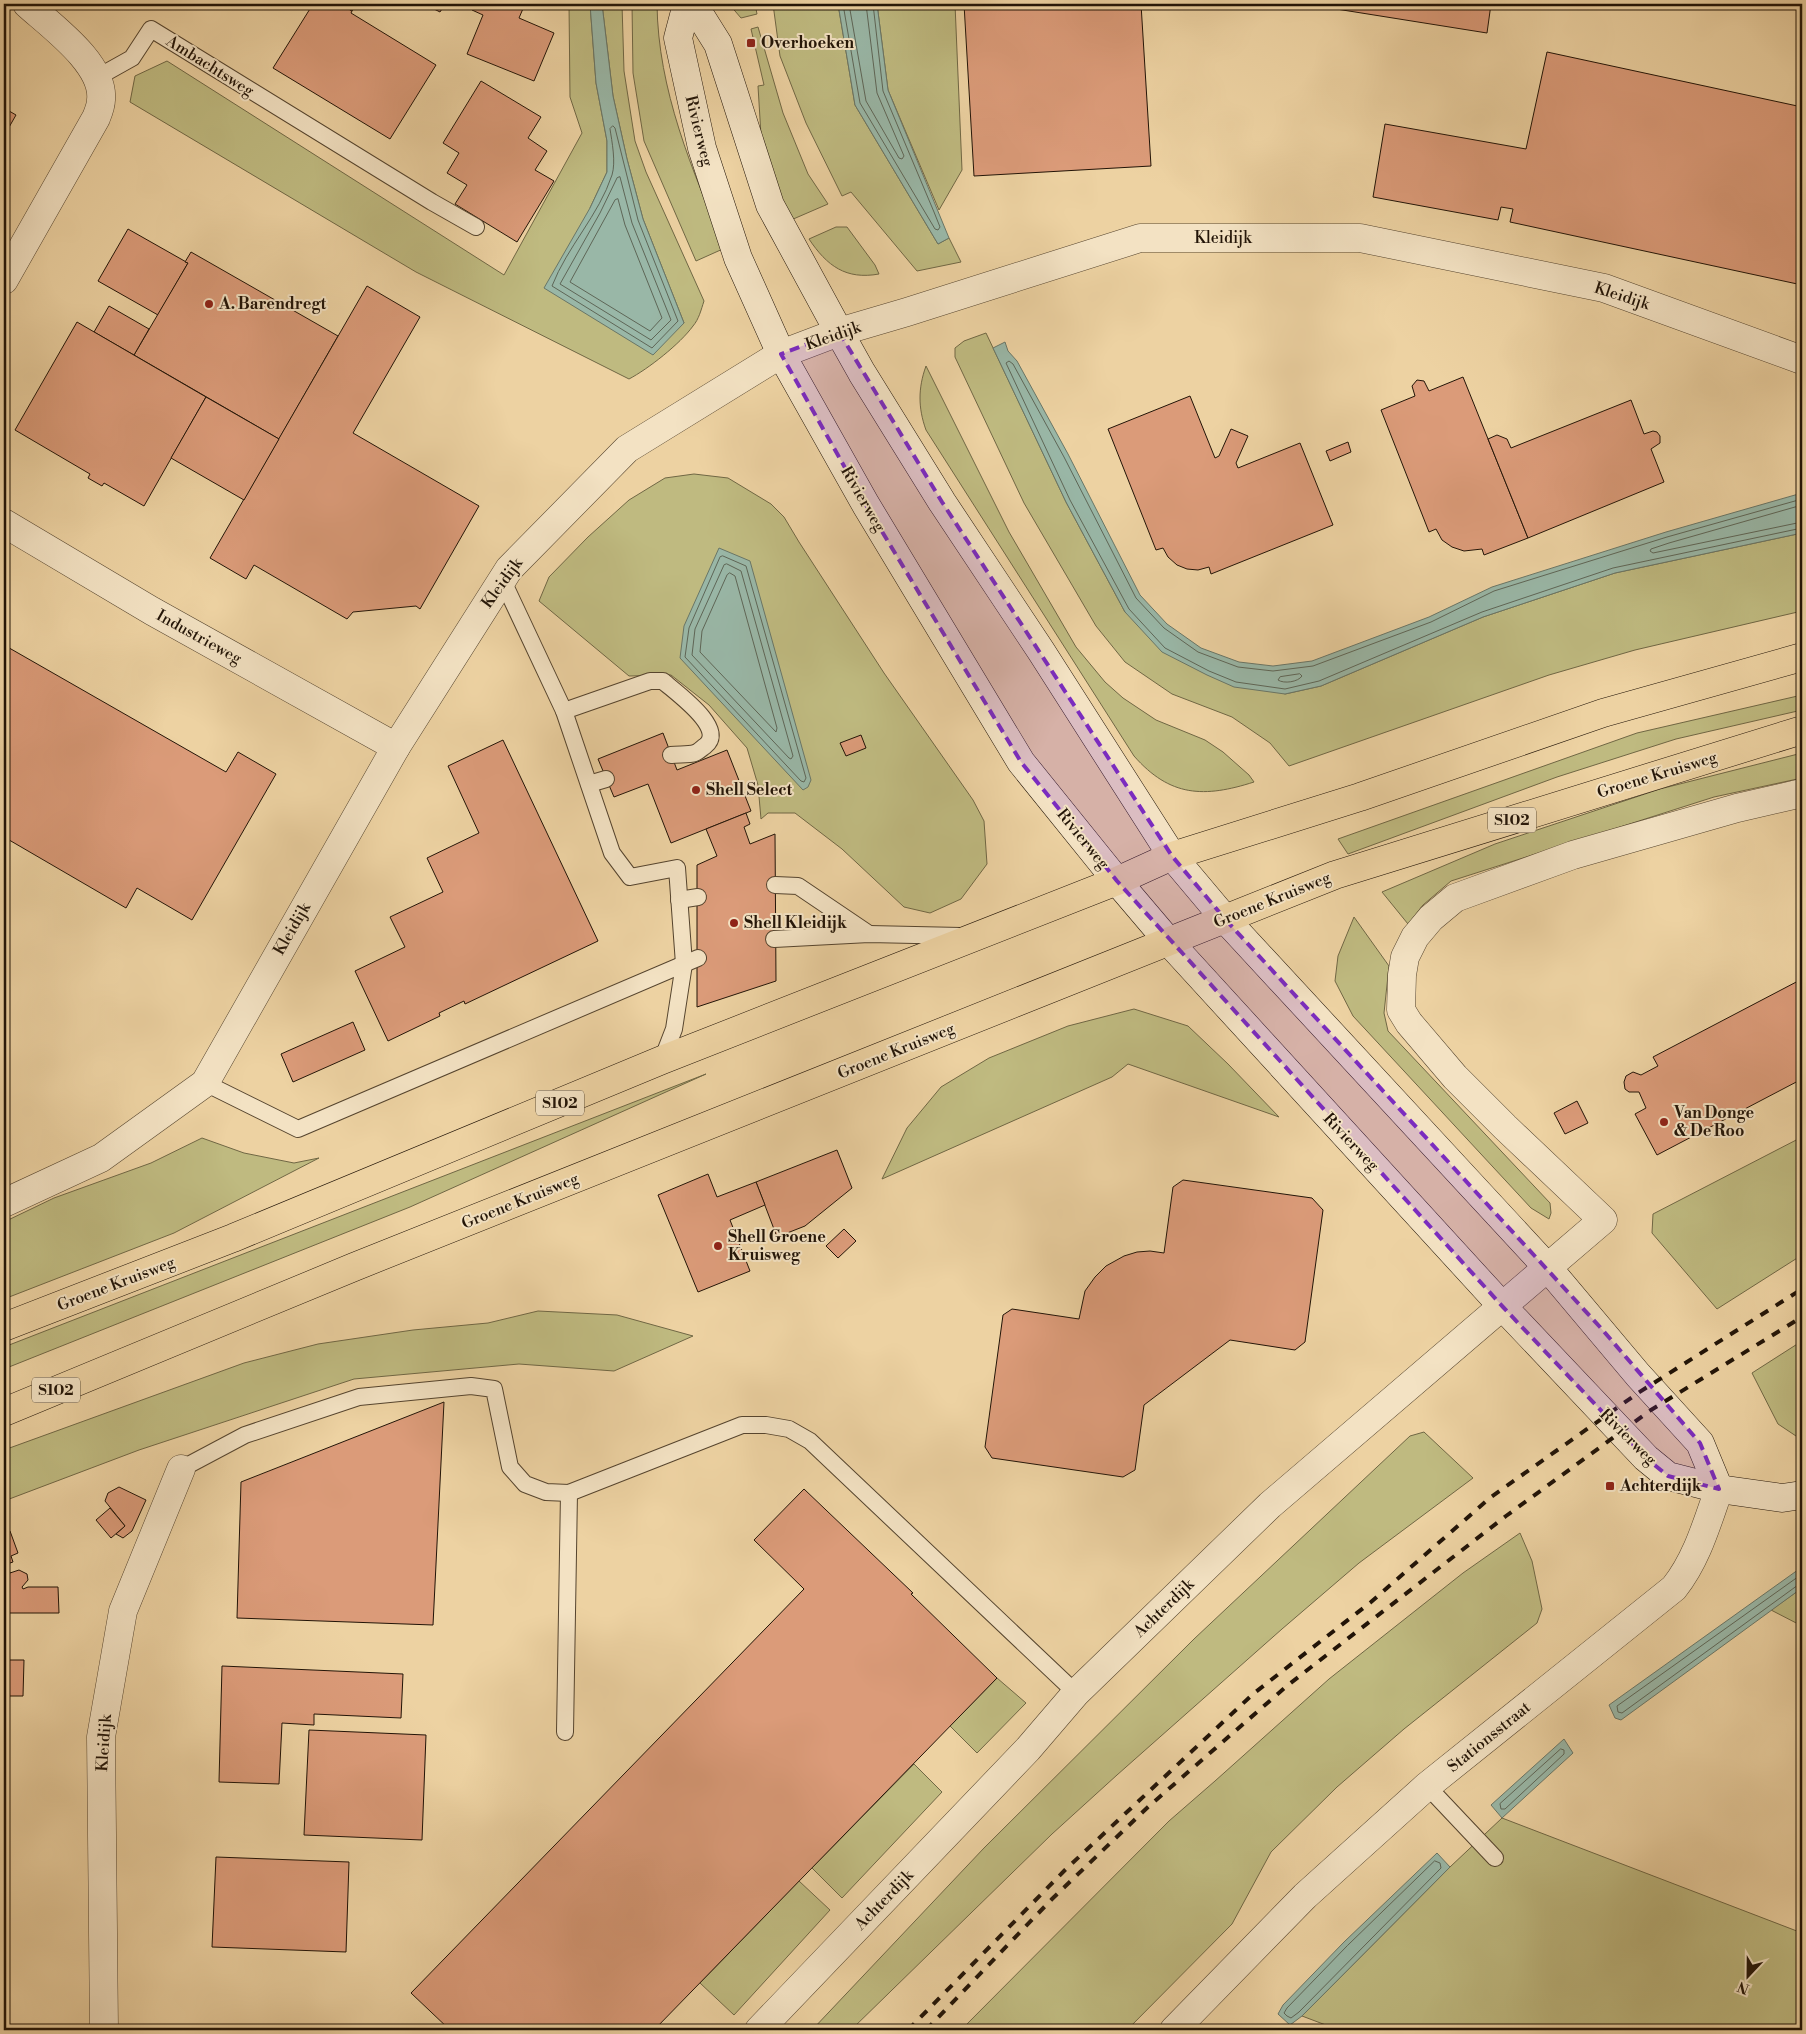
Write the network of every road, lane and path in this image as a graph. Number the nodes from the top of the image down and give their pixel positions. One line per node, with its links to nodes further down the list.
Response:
1 (27, 4): 4 (street)
2 (687, 4): 8 (street, Rivierweg)
3 (693, 4): 7 (street)
4 (98, 77): 5 (lane, Ambachtsweg); 6 (street)
5 (476, 227)
6 (4, 280)
7 (839, 332): 8 (street, Kleidijk); 9 (street, Kleidijk); 20 (street)
8 (781, 354): 11 (street, Kleidijk); 21 (street, Rivierweg)
9 (1802, 360)
10 (4, 523): 15 (street, Industrieweg)
11 (502, 579): 13 (lane); 15 (street, Kleidijk)
12 (1802, 658): 20 (main road, Groene Kruisweg / S102)
13 (564, 711): 16 (lane); 18 (lane)
14 (1802, 730): 25 (main road, Groene Kruisweg / S102)
15 (396, 747): 32 (street, Kleidijk)
16 (671, 755)
17 (606, 779): 18 (lane)
18 (589, 784): 24 (lane)
19 (1802, 793): 34 (street, Achterdijk)
20 (1172, 856): 21 (main road, Groene Kruisweg / S102); 25 (street)
21 (1117, 881): 27 (main road, Groene Kruisweg / S102); 29 (street, Rivierweg)
22 (775, 885): 26 (lane)
23 (698, 897): 24 (lane)
24 (679, 900): 30 (lane)
25 (1225, 919): 29 (main road, Groene Kruisweg / S102); 34 (street)
26 (869, 934): 27 (lane); 28 (lane)
27 (976, 937): 31 (main road, Groene Kruisweg / S102)
28 (774, 939)
29 (1168, 941): 35 (street, Rivierweg); 37 (main road, Groene Kruisweg / S102)
30 (691, 961): 31 (lane); 32 (lane)
31 (662, 1060): 36 (main road, Groene Kruisweg / S102)
32 (205, 1083): 33 (street, Kleidijk)
33 (4, 1203)
34 (1548, 1268): 35 (street, Achterdijk); 39 (street)
35 (1503, 1307): 39 (street, Rivierweg); 42 (street, Achterdijk)
36 (4, 1327)
37 (4, 1412)
38 (181, 1469): 40 (lane); 46 (street, Kleidijk)
39 (1719, 1490): 41 (street); 44 (street, Stationsstraat)
40 (569, 1493): 42 (lane); 43 (lane)
41 (1802, 1495)
42 (1076, 1693): 47 (street, Achterdijk)
43 (565, 1732)
44 (1427, 1786): 45 (lane); 48 (street, Stationsstraat)
45 (1495, 1858)
46 (104, 2030)
47 (759, 2030)
48 (1174, 2030)

